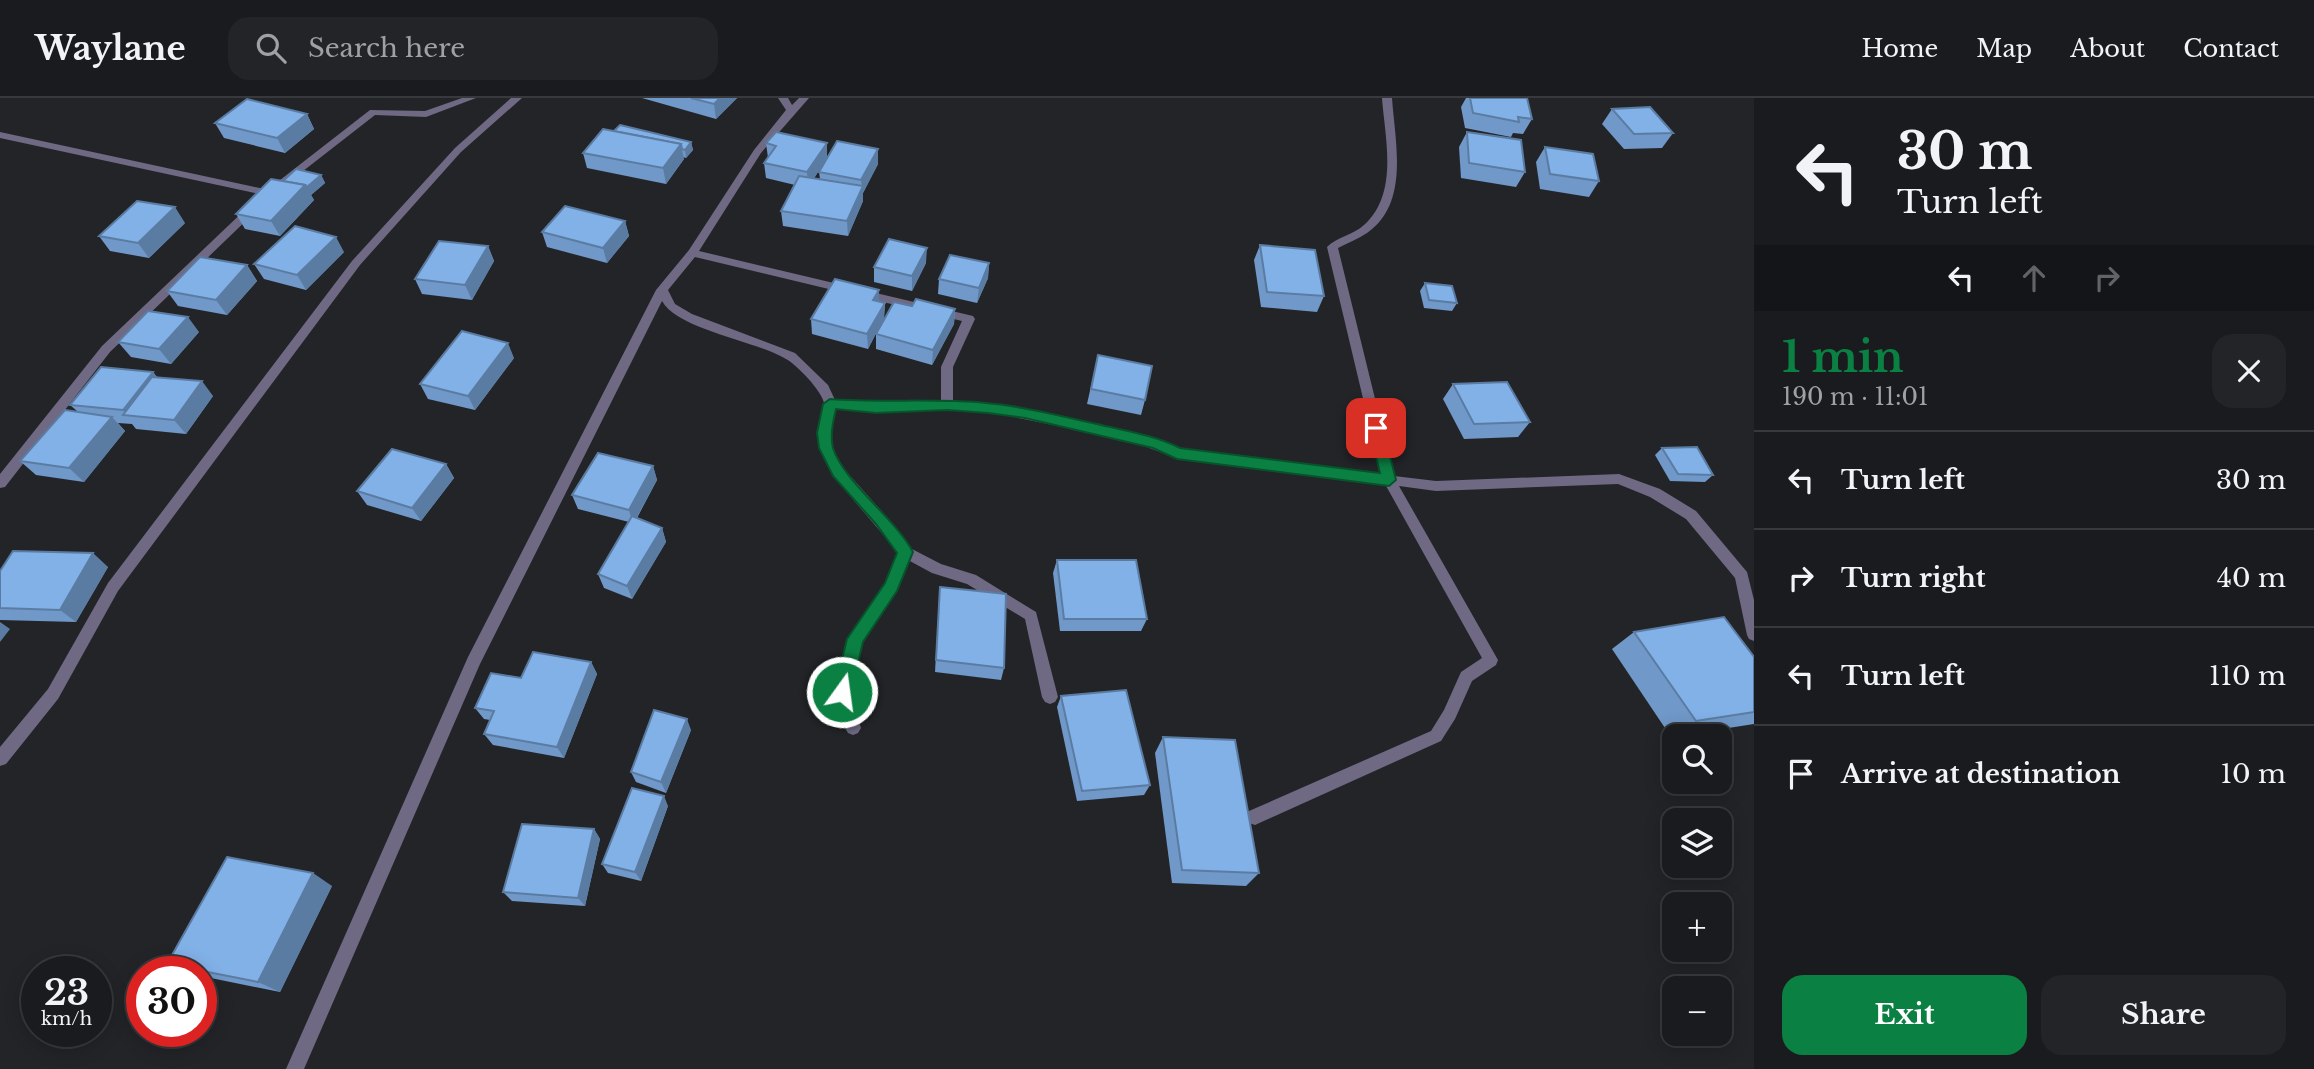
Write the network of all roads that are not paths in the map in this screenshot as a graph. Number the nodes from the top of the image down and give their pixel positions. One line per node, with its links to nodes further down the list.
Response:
1 (471, 98): 7 (street)
2 (517, 98): 18 (street)
3 (804, 98): 5 (street)
4 (1387, 98): 12 (street)
5 (787, 104): 8 (street)
6 (0, 135): 7 (street)
7 (269, 193): 13 (street)
8 (692, 253): 9 (street); 11 (street)
9 (662, 290): 10 (street); 20 (street)
10 (830, 404): 11 (street); 14 (street)
11 (947, 405): 12 (street)
12 (1389, 480): 15 (street); 19 (street)
13 (0, 483)
14 (905, 552): 16 (street); 17 (street)
15 (1754, 635)
16 (1050, 697)
17 (853, 728)
18 (0, 759)
19 (1255, 817)
20 (295, 1069)

